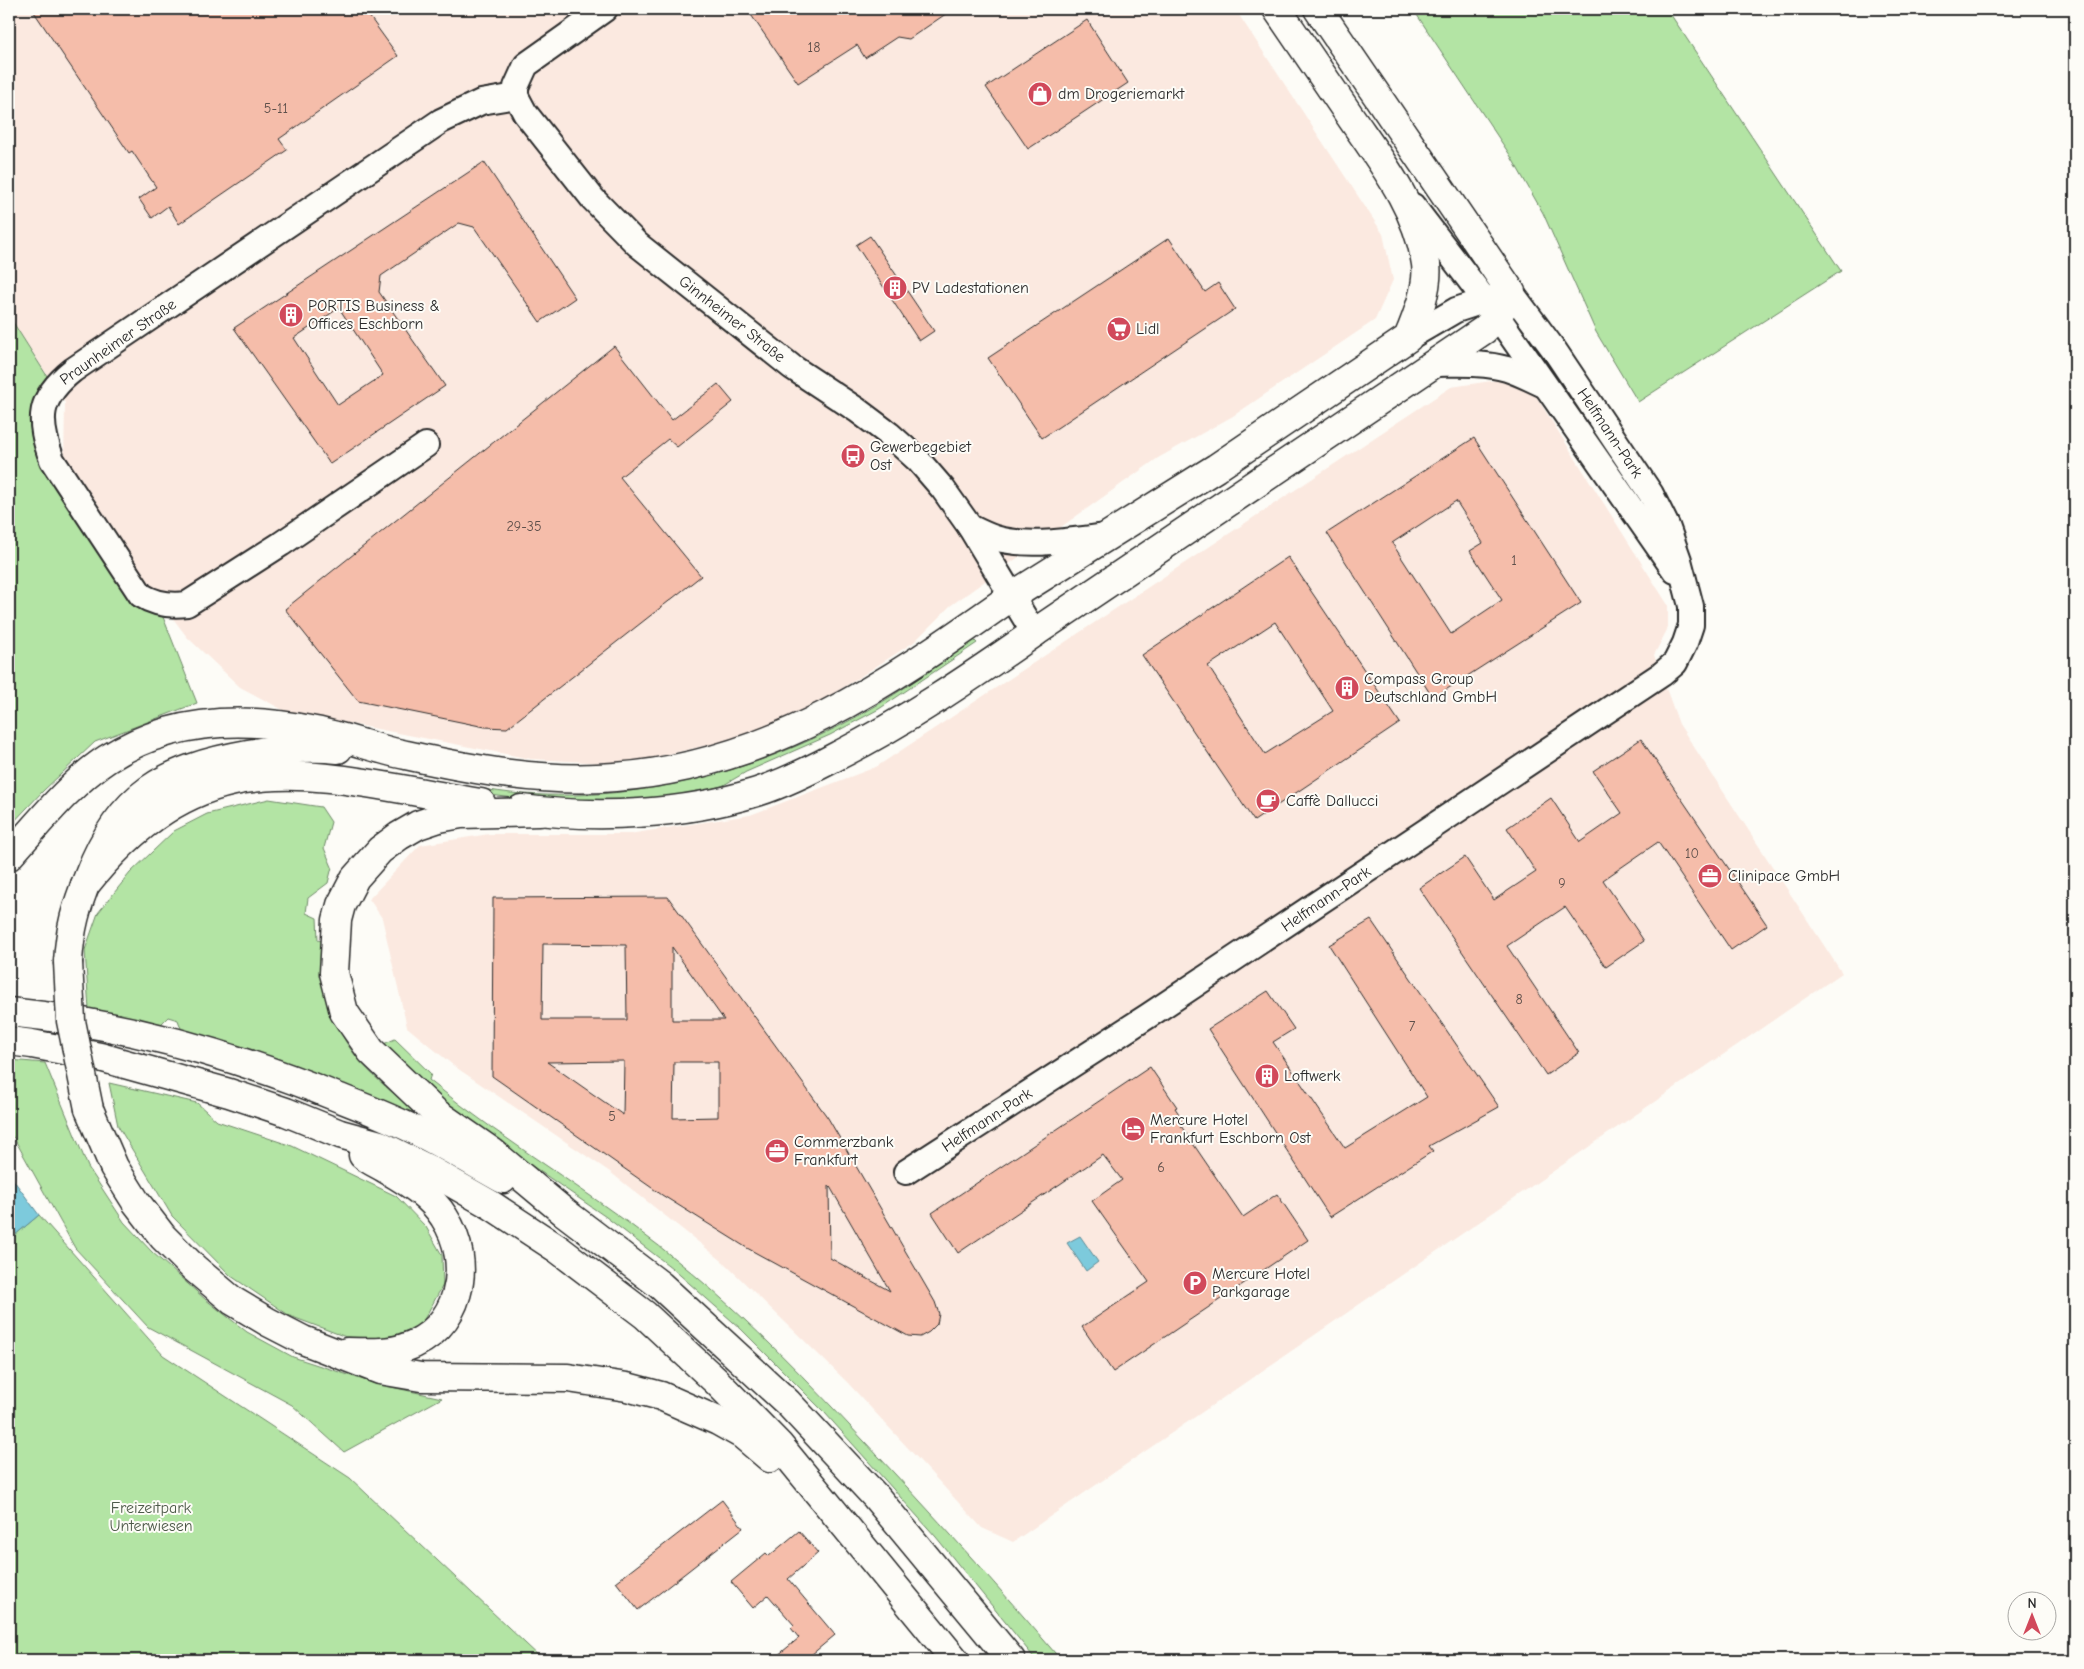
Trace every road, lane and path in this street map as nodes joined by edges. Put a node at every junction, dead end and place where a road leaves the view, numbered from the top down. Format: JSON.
{"nodes":[{"id":1,"x":605,"y":9,"type":"edge"},
{"id":2,"x":1277,"y":9,"type":"edge"},
{"id":3,"x":1318,"y":9,"type":"edge"},
{"id":4,"x":516,"y":96,"type":"junction"},
{"id":5,"x":1400,"y":190,"type":"junction"},
{"id":6,"x":1511,"y":292,"type":"junction"},
{"id":7,"x":1491,"y":309,"type":"junction"},
{"id":8,"x":1408,"y":338,"type":"junction"},
{"id":9,"x":1432,"y":364,"type":"junction"},
{"id":10,"x":1544,"y":385,"type":"junction"},
{"id":11,"x":426,"y":445,"type":"dead end"},
{"id":12,"x":970,"y":527,"type":"junction"},
{"id":13,"x":1108,"y":536,"type":"junction"},
{"id":14,"x":1686,"y":586,"type":"junction"},
{"id":15,"x":1012,"y":596,"type":"junction"},
{"id":16,"x":1034,"y":633,"type":"junction"},
{"id":17,"x":402,"y":754,"type":"junction"},
{"id":18,"x":231,"y":769,"type":"junction"},
{"id":19,"x":539,"y":812,"type":"junction"},
{"id":20,"x":9,"y":856,"type":"edge"},
{"id":21,"x":9,"y":1012,"type":"edge"},
{"id":22,"x":9,"y":1041,"type":"edge"},
{"id":23,"x":340,"y":1134,"type":"junction"},
{"id":24,"x":906,"y":1172,"type":"dead end"},
{"id":25,"x":564,"y":1212,"type":"junction"},
{"id":26,"x":334,"y":1351,"type":"junction"},
{"id":27,"x":867,"y":1550,"type":"junction"},
{"id":28,"x":955,"y":1660,"type":"edge"},
{"id":29,"x":1011,"y":1660,"type":"edge"}],
"edges":[{"from":1,"to":4,"type":"street"},
{"from":2,"to":5,"type":"main road"},
{"from":3,"to":6,"type":"main road"},
{"from":4,"to":11,"type":"street","name":"Praunheimer Straße"},
{"from":4,"to":12,"type":"street","name":"Ginnheimer Straße"},
{"from":5,"to":7,"type":"street","name":"Helfmann-Park"},
{"from":5,"to":8,"type":"main road"},
{"from":6,"to":7,"type":"main road"},
{"from":6,"to":14,"type":"street","name":"Helfmann-Park"},
{"from":7,"to":8,"type":"street"},
{"from":7,"to":9,"type":"main road"},
{"from":7,"to":10,"type":"street","name":"Helfmann-Park"},
{"from":8,"to":13,"type":"main road"},
{"from":9,"to":10,"type":"street"},
{"from":9,"to":16,"type":"main road"},
{"from":10,"to":14,"type":"street","name":"Helfmann-Park"},
{"from":12,"to":13,"type":"street"},
{"from":12,"to":15,"type":"street","name":"Ginnheimer Straße"},
{"from":13,"to":15,"type":"main road"},
{"from":14,"to":24,"type":"street","name":"Helfmann-Park"},
{"from":15,"to":16,"type":"street","name":"Ginnheimer Straße"},
{"from":15,"to":17,"type":"main road"},
{"from":16,"to":19,"type":"main road"},
{"from":17,"to":18,"type":"main road"},
{"from":17,"to":20,"type":"main road"},
{"from":18,"to":19,"type":"main road"},
{"from":18,"to":26,"type":"main road","bridge":true},
{"from":19,"to":25,"type":"main road"},
{"from":21,"to":25,"type":"main road"},
{"from":22,"to":23,"type":"main road"},
{"from":23,"to":26,"type":"main road"},
{"from":23,"to":27,"type":"main road"},
{"from":25,"to":29,"type":"main road"},
{"from":26,"to":27,"type":"main road"},
{"from":27,"to":28,"type":"main road"}]}
